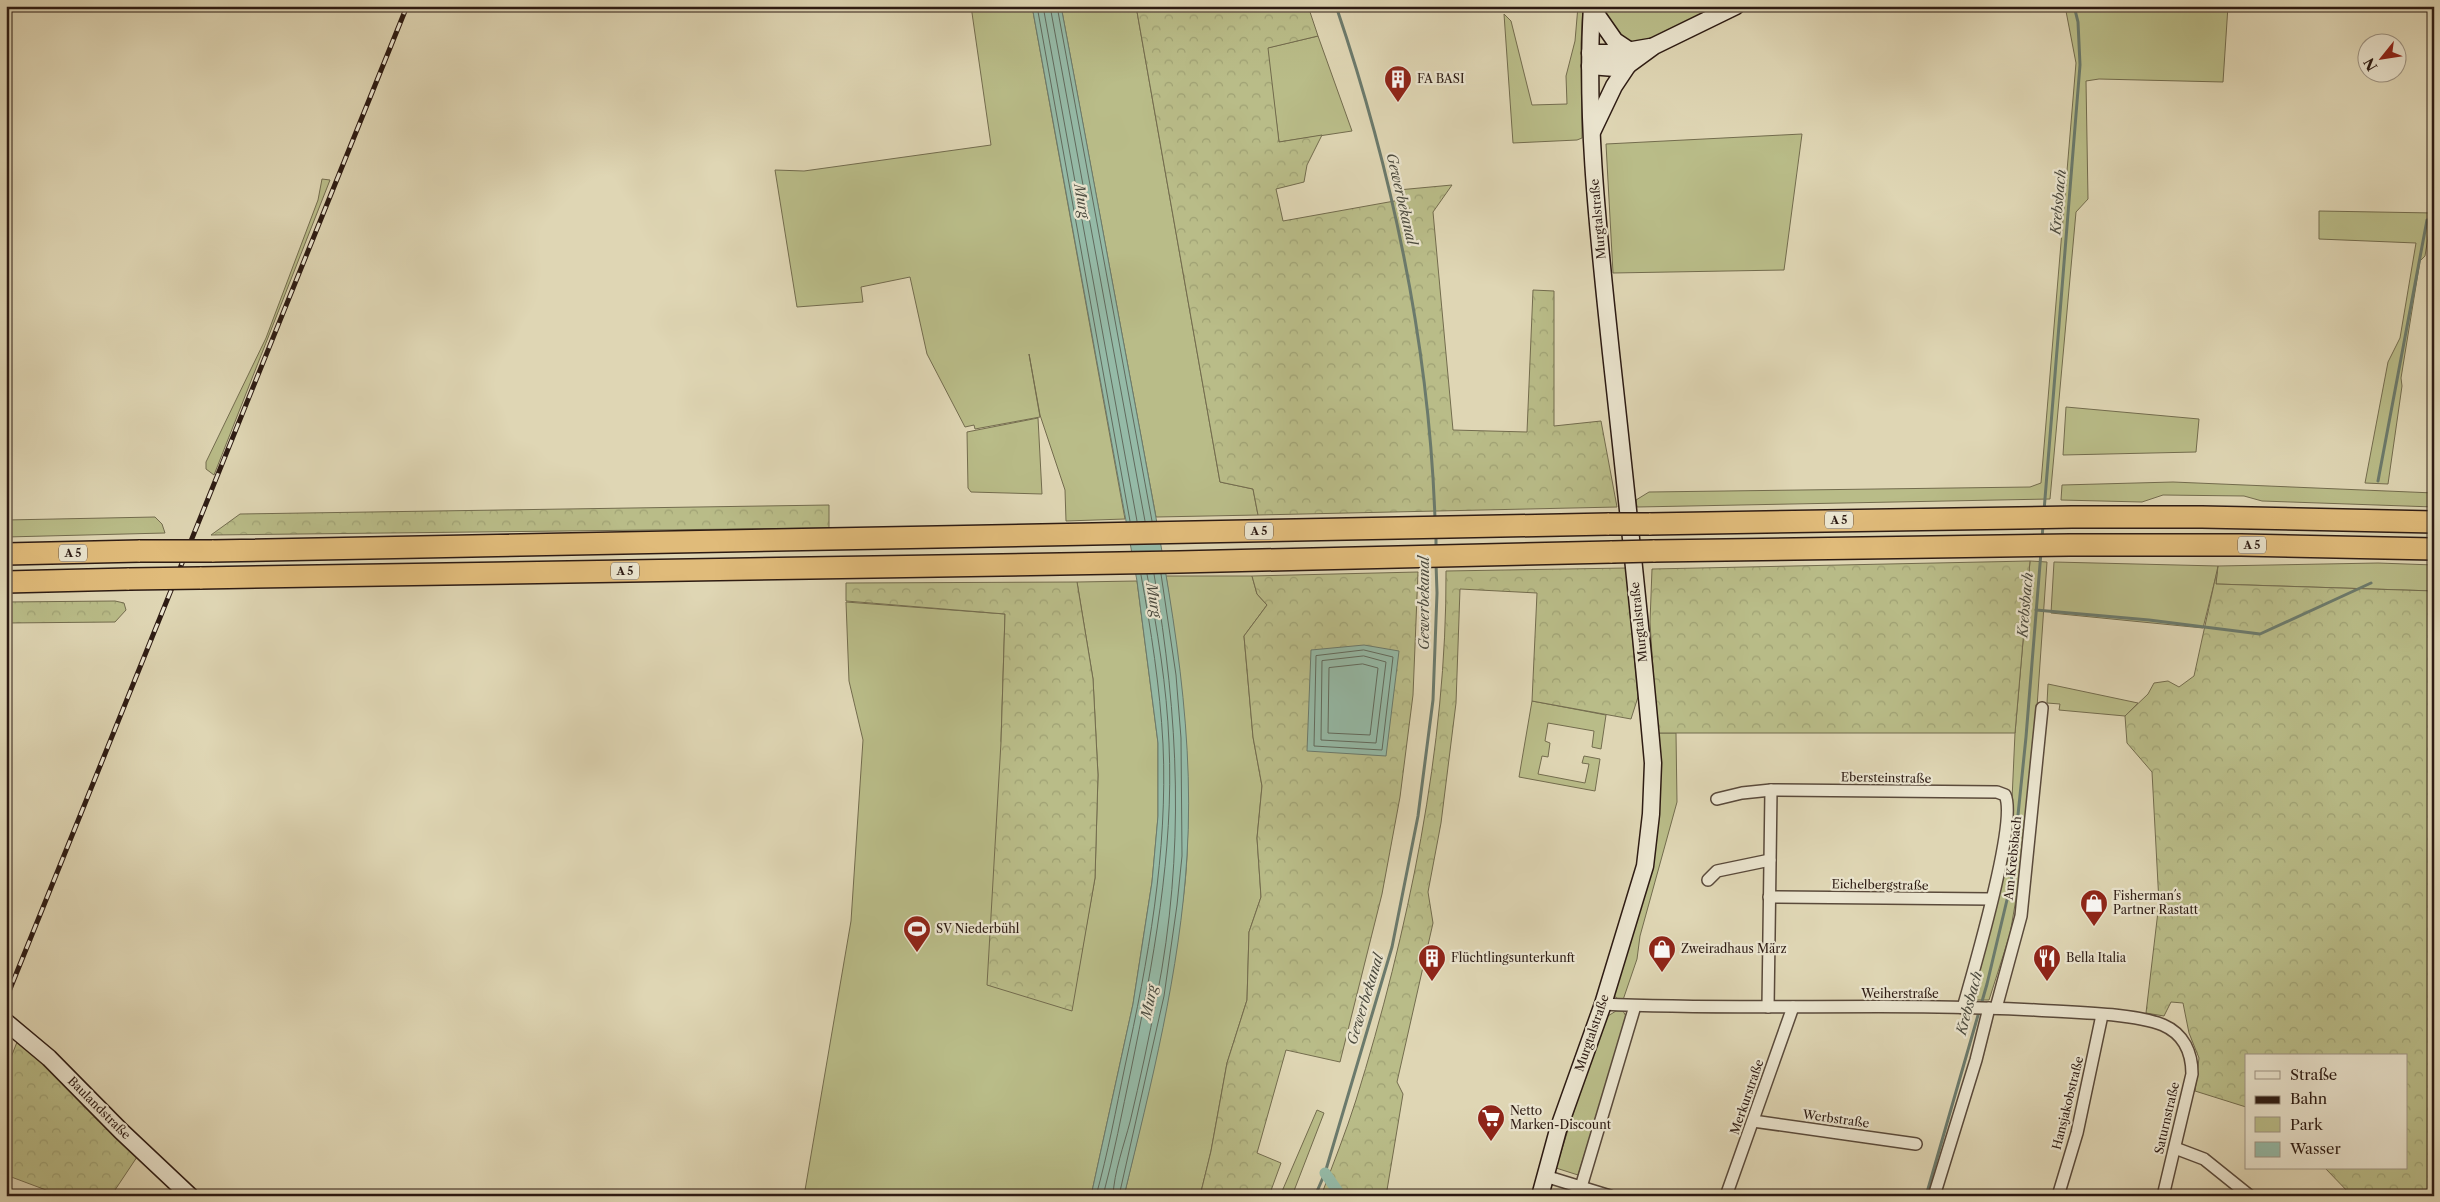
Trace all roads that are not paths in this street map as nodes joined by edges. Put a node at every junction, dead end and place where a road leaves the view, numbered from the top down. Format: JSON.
{"nodes":[{"id":1,"x":1736,"y":6,"type":"edge"},
{"id":2,"x":1592,"y":7,"type":"edge"},
{"id":3,"x":1629,"y":58,"type":"junction"},
{"id":4,"x":1590,"y":60,"type":"junction"},
{"id":5,"x":1592,"y":134,"type":"junction"},
{"id":6,"x":2434,"y":522,"type":"edge"},
{"id":7,"x":2434,"y":548,"type":"edge"},
{"id":8,"x":6,"y":554,"type":"edge"},
{"id":9,"x":6,"y":582,"type":"edge"},
{"id":10,"x":2042,"y":708,"type":"dead end"},
{"id":11,"x":1771,"y":790,"type":"junction"},
{"id":12,"x":1717,"y":799,"type":"dead end"},
{"id":13,"x":1770,"y":860,"type":"junction"},
{"id":14,"x":1708,"y":880,"type":"dead end"},
{"id":15,"x":1769,"y":897,"type":"junction"},
{"id":16,"x":1991,"y":899,"type":"junction"},
{"id":17,"x":1603,"y":1004,"type":"junction"},
{"id":18,"x":1635,"y":1006,"type":"junction"},
{"id":19,"x":1768,"y":1006,"type":"junction"},
{"id":20,"x":1793,"y":1007,"type":"junction"},
{"id":21,"x":1963,"y":1008,"type":"junction"},
{"id":22,"x":1986,"y":1008,"type":"junction"},
{"id":23,"x":2102,"y":1016,"type":"junction"},
{"id":24,"x":6,"y":1022,"type":"edge"},
{"id":25,"x":2187,"y":1047,"type":"joint"},
{"id":26,"x":1753,"y":1121,"type":"junction"},
{"id":27,"x":1916,"y":1144,"type":"dead end"},
{"id":28,"x":2175,"y":1148,"type":"junction"},
{"id":29,"x":1545,"y":1176,"type":"junction"},
{"id":30,"x":1581,"y":1187,"type":"junction"},
{"id":31,"x":190,"y":1196,"type":"edge"},
{"id":32,"x":1540,"y":1196,"type":"edge"},
{"id":33,"x":1610,"y":1196,"type":"edge"},
{"id":34,"x":1726,"y":1196,"type":"edge"},
{"id":35,"x":1934,"y":1196,"type":"edge"},
{"id":36,"x":2058,"y":1196,"type":"edge"},
{"id":37,"x":2164,"y":1196,"type":"edge"},
{"id":38,"x":2250,"y":1196,"type":"edge"}],
"edges":[{"from":1,"to":3,"type":"main road"},
{"from":2,"to":3,"type":"main road"},
{"from":2,"to":4,"type":"main road","name":"Murgtalstraße"},
{"from":3,"to":4,"type":"main road"},
{"from":3,"to":5,"type":"main road"},
{"from":4,"to":5,"type":"main road","name":"Murgtalstraße"},
{"from":5,"to":17,"type":"main road","name":"Murgtalstraße"},
{"from":6,"to":8,"type":"highway","number":"A 5","bridge":true},
{"from":7,"to":9,"type":"highway","number":"A 5","bridge":true},
{"from":10,"to":22,"type":"street","name":"Am Krebsbach"},
{"from":11,"to":12,"type":"street","name":"Ebersteinstraße"},
{"from":11,"to":13,"type":"street"},
{"from":11,"to":16,"type":"street","name":"Ebersteinstraße"},
{"from":13,"to":14,"type":"street"},
{"from":13,"to":15,"type":"street"},
{"from":15,"to":16,"type":"street","name":"Eichelbergstraße"},
{"from":15,"to":19,"type":"street"},
{"from":16,"to":21,"type":"street"},
{"from":17,"to":18,"type":"street","name":"Weiherstraße"},
{"from":17,"to":29,"type":"main road","name":"Murgtalstraße"},
{"from":18,"to":19,"type":"street","name":"Weiherstraße"},
{"from":18,"to":30,"type":"street"},
{"from":19,"to":20,"type":"street","name":"Weiherstraße"},
{"from":20,"to":21,"type":"street","name":"Weiherstraße"},
{"from":20,"to":26,"type":"street","name":"Merkurstraße"},
{"from":21,"to":22,"type":"street","name":"Weiherstraße"},
{"from":22,"to":23,"type":"street","name":"Weiherstraße"},
{"from":22,"to":35,"type":"street","name":"Am Krebsbach"},
{"from":23,"to":25,"type":"street","name":"Weiherstraße"},
{"from":23,"to":36,"type":"street","name":"Hansjakobstraße"},
{"from":24,"to":31,"type":"main road","name":"Baulandstraße"},
{"from":25,"to":28,"type":"street","name":"Saturnstraße"},
{"from":26,"to":27,"type":"street","name":"Werbstraße"},
{"from":26,"to":34,"type":"street","name":"Merkurstraße"},
{"from":28,"to":37,"type":"street","name":"Saturnstraße"},
{"from":28,"to":38,"type":"street"},
{"from":29,"to":30,"type":"street"},
{"from":29,"to":32,"type":"main road","name":"Murgtalstraße"},
{"from":30,"to":33,"type":"street"}]}
